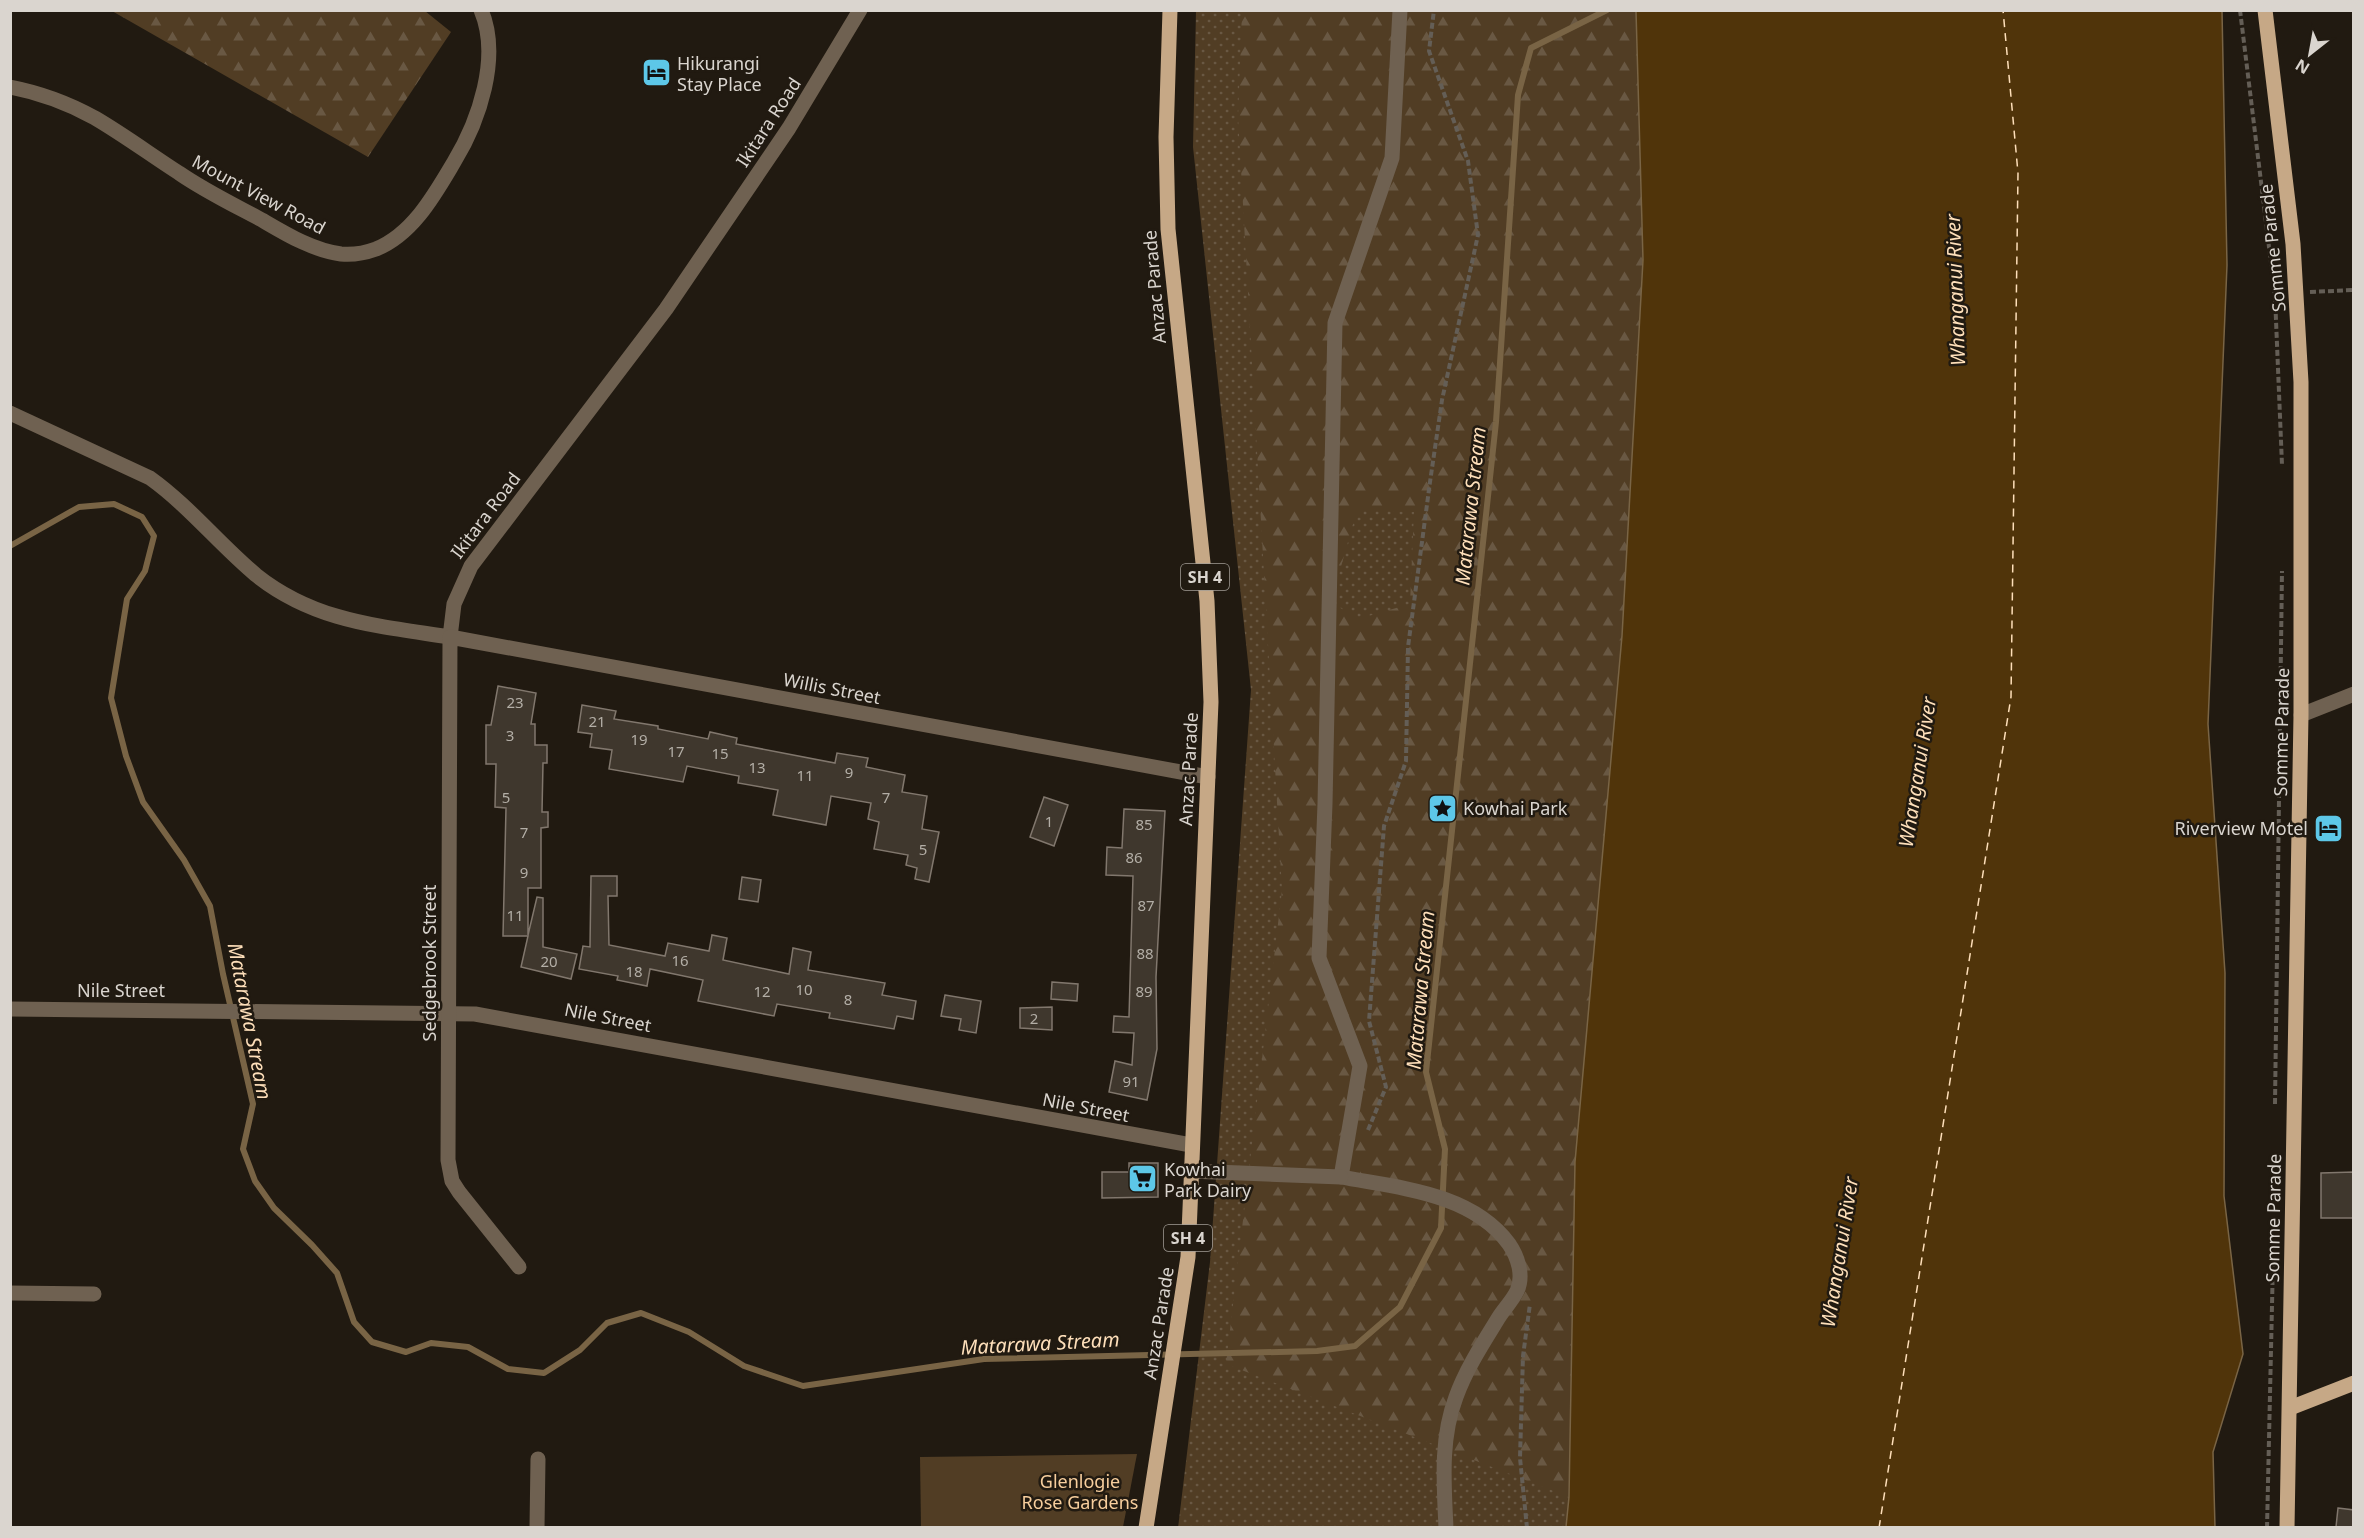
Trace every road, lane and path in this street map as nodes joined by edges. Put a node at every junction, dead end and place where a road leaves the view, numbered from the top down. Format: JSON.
{"nodes":[{"id":1,"x":481,"y":10,"type":"edge"},
{"id":2,"x":860,"y":10,"type":"edge"},
{"id":3,"x":1170,"y":10,"type":"edge"},
{"id":4,"x":1400,"y":10,"type":"edge"},
{"id":5,"x":1434,"y":10,"type":"edge"},
{"id":6,"x":2240,"y":10,"type":"edge"},
{"id":7,"x":2265,"y":10,"type":"edge"},
{"id":8,"x":10,"y":87,"type":"edge"},
{"id":9,"x":2354,"y":290,"type":"edge"},
{"id":10,"x":2297,"y":292,"type":"junction"},
{"id":11,"x":10,"y":413,"type":"edge"},
{"id":12,"x":2283,"y":475,"type":"dead end"},
{"id":13,"x":2282,"y":570,"type":"dead end"},
{"id":14,"x":450,"y":637,"type":"junction"},
{"id":15,"x":2354,"y":694,"type":"edge"},
{"id":16,"x":2301,"y":715,"type":"junction"},
{"id":17,"x":1208,"y":777,"type":"junction"},
{"id":18,"x":10,"y":1009,"type":"edge"},
{"id":19,"x":448,"y":1012,"type":"junction"},
{"id":20,"x":2275,"y":1110,"type":"dead end"},
{"id":21,"x":1365,"y":1136,"type":"dead end"},
{"id":22,"x":1191,"y":1145,"type":"junction"},
{"id":23,"x":1190,"y":1171,"type":"junction"},
{"id":24,"x":1341,"y":1177,"type":"junction"},
{"id":25,"x":2273,"y":1257,"type":"dead end"},
{"id":26,"x":519,"y":1267,"type":"dead end"},
{"id":27,"x":10,"y":1293,"type":"edge"},
{"id":28,"x":94,"y":1294,"type":"dead end"},
{"id":29,"x":1531,"y":1299,"type":"dead end"},
{"id":30,"x":2354,"y":1383,"type":"edge"},
{"id":31,"x":2290,"y":1408,"type":"junction"},
{"id":32,"x":538,"y":1459,"type":"dead end"},
{"id":33,"x":537,"y":1527,"type":"edge"},
{"id":34,"x":1146,"y":1527,"type":"edge"},
{"id":35,"x":1446,"y":1527,"type":"edge"},
{"id":36,"x":1527,"y":1527,"type":"edge"},
{"id":37,"x":2267,"y":1527,"type":"edge"},
{"id":38,"x":2287,"y":1527,"type":"edge"}],
"edges":[{"from":1,"to":8,"type":"street","name":"Mount View Road"},
{"from":2,"to":14,"type":"street","name":"Ikitara Road"},
{"from":3,"to":17,"type":"main road","name":"Anzac Parade","number":"SH 4"},
{"from":4,"to":24,"type":"street"},
{"from":5,"to":21,"type":"path"},
{"from":6,"to":12,"type":"path"},
{"from":7,"to":10,"type":"main road","name":"Somme Parade"},
{"from":9,"to":10,"type":"path"},
{"from":10,"to":16,"type":"main road","name":"Somme Parade"},
{"from":11,"to":14,"type":"street"},
{"from":13,"to":20,"type":"path"},
{"from":14,"to":17,"type":"street","name":"Willis Street"},
{"from":14,"to":19,"type":"street","name":"Sedgebrook Street"},
{"from":15,"to":16,"type":"street"},
{"from":16,"to":31,"type":"main road","name":"Somme Parade"},
{"from":17,"to":22,"type":"main road","name":"Anzac Parade","number":"SH 4"},
{"from":18,"to":19,"type":"street","name":"Nile Street"},
{"from":19,"to":22,"type":"street","name":"Nile Street"},
{"from":19,"to":26,"type":"street","name":"Sedgebrook Street"},
{"from":22,"to":23,"type":"main road","name":"Anzac Parade","number":"SH 4"},
{"from":23,"to":24,"type":"street"},
{"from":23,"to":34,"type":"main road","name":"Anzac Parade","number":"SH 4"},
{"from":24,"to":35,"type":"street"},
{"from":25,"to":37,"type":"path"},
{"from":27,"to":28,"type":"street"},
{"from":29,"to":36,"type":"path"},
{"from":30,"to":31,"type":"main road"},
{"from":31,"to":38,"type":"main road","name":"Somme Parade"},
{"from":32,"to":33,"type":"street"}]}
